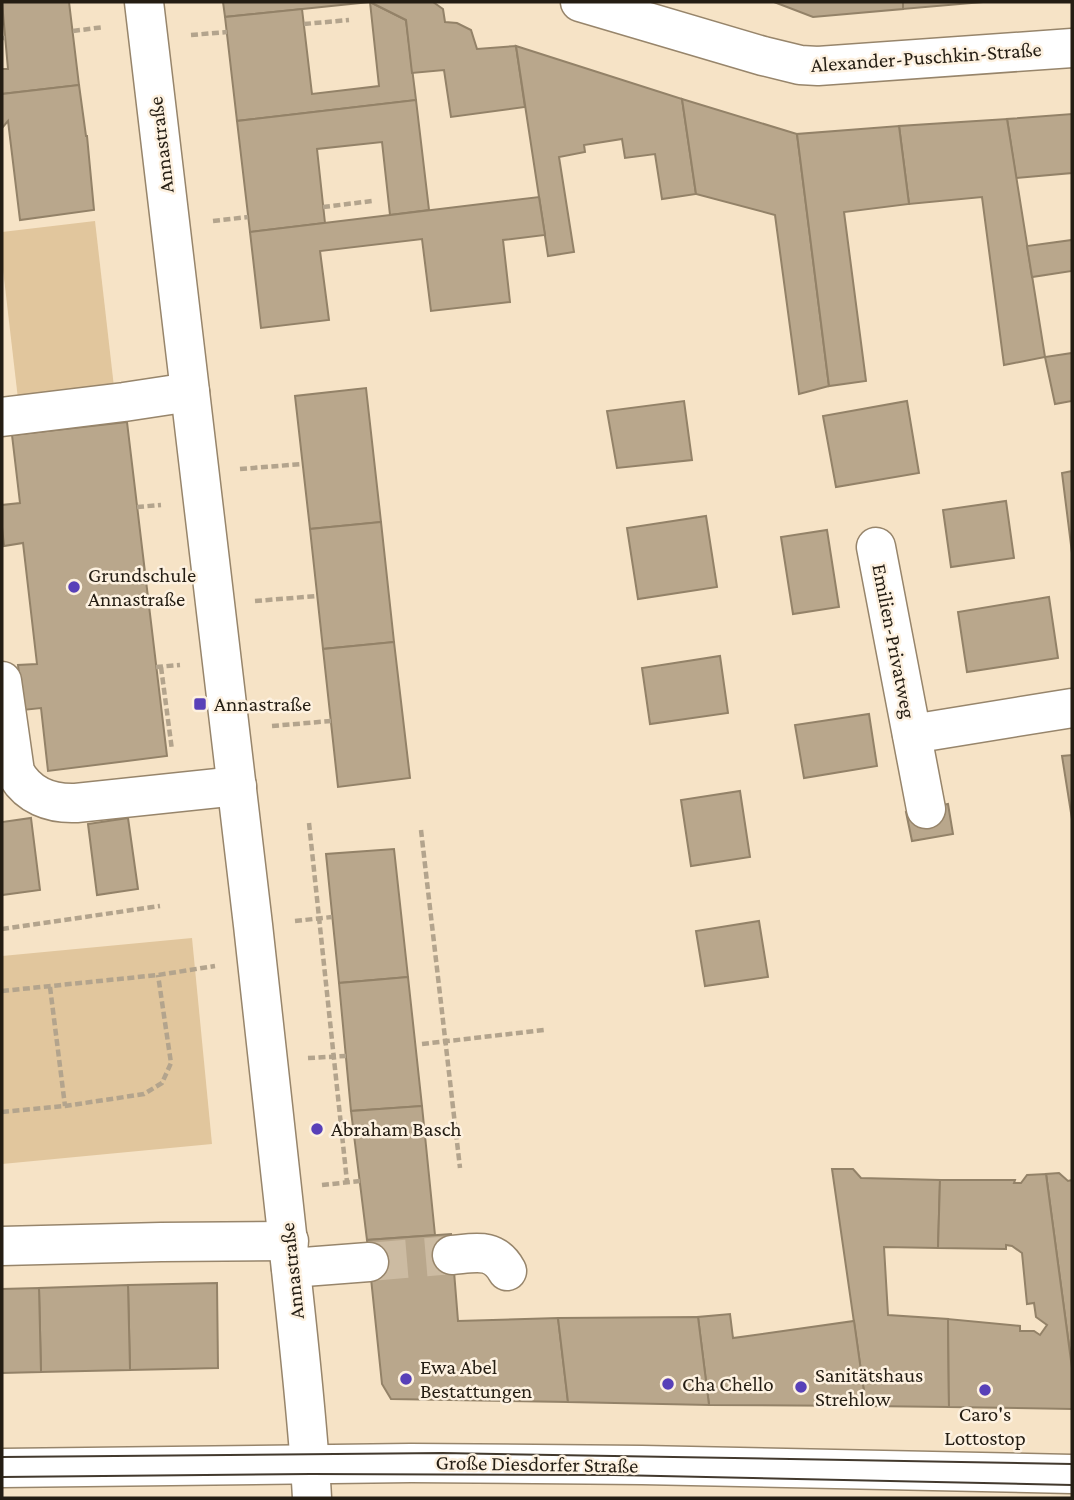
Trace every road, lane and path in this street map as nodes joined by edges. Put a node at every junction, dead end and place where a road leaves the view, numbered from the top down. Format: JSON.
{"nodes":[{"id":1,"x":144,"y":2,"type":"edge"},
{"id":2,"x":580,"y":2,"type":"edge"},
{"id":3,"x":349,"y":20,"type":"dead end"},
{"id":4,"x":304,"y":24,"type":"dead end"},
{"id":5,"x":1072,"y":48,"type":"edge"},
{"id":6,"x":372,"y":201,"type":"dead end"},
{"id":7,"x":323,"y":207,"type":"dead end"},
{"id":8,"x":190,"y":391,"type":"junction"},
{"id":9,"x":2,"y":417,"type":"edge"},
{"id":10,"x":302,"y":464,"type":"dead end"},
{"id":11,"x":200,"y":472,"type":"junction"},
{"id":12,"x":876,"y":547,"type":"dead end"},
{"id":13,"x":317,"y":596,"type":"dead end"},
{"id":14,"x":215,"y":605,"type":"junction"},
{"id":15,"x":161,"y":667,"type":"dead end"},
{"id":16,"x":2,"y":681,"type":"edge"},
{"id":17,"x":1072,"y":708,"type":"edge"},
{"id":18,"x":331,"y":721,"type":"dead end"},
{"id":19,"x":230,"y":730,"type":"junction"},
{"id":20,"x":912,"y":734,"type":"junction"},
{"id":21,"x":237,"y":786,"type":"junction"},
{"id":22,"x":177,"y":792,"type":"junction"},
{"id":23,"x":926,"y":808,"type":"dead end"},
{"id":24,"x":309,"y":823,"type":"dead end"},
{"id":25,"x":421,"y":830,"type":"dead end"},
{"id":26,"x":160,"y":906,"type":"dead end"},
{"id":27,"x":332,"y":917,"type":"dead end"},
{"id":28,"x":319,"y":918,"type":"junction"},
{"id":29,"x":2,"y":929,"type":"edge"},
{"id":30,"x":257,"y":960,"type":"junction"},
{"id":31,"x":158,"y":975,"type":"junction"},
{"id":32,"x":50,"y":987,"type":"junction"},
{"id":33,"x":2,"y":991,"type":"edge"},
{"id":34,"x":544,"y":1030,"type":"dead end"},
{"id":35,"x":445,"y":1042,"type":"junction"},
{"id":36,"x":422,"y":1044,"type":"dead end"},
{"id":37,"x":334,"y":1056,"type":"junction"},
{"id":38,"x":346,"y":1056,"type":"dead end"},
{"id":39,"x":65,"y":1106,"type":"junction"},
{"id":40,"x":2,"y":1112,"type":"edge"},
{"id":41,"x":460,"y":1168,"type":"dead end"},
{"id":42,"x":360,"y":1181,"type":"dead end"},
{"id":43,"x":2,"y":1246,"type":"edge"},
{"id":44,"x":290,"y":1255,"type":"junction"},
{"id":45,"x":452,"y":1255,"type":"tunnel mouth"},
{"id":46,"x":369,"y":1262,"type":"tunnel mouth"},
{"id":47,"x":507,"y":1271,"type":"dead end"},
{"id":48,"x":2,"y":1468,"type":"edge"},
{"id":49,"x":1072,"y":1474,"type":"edge"},
{"id":50,"x":311,"y":1481,"type":"edge"},
{"id":51,"x":974,"y":1485,"type":"edge"}],
"edges":[{"from":1,"to":8,"type":"street","name":"Annastraße"},
{"from":2,"to":5,"type":"street","name":"Alexander-Puschkin-Straße"},
{"from":3,"to":4,"type":"path"},
{"from":6,"to":7,"type":"path"},
{"from":8,"to":9,"type":"street"},
{"from":8,"to":11,"type":"street","name":"Annastraße"},
{"from":10,"to":11,"type":"path"},
{"from":11,"to":14,"type":"street","name":"Annastraße"},
{"from":12,"to":20,"type":"street","name":"Emilien-Privatweg"},
{"from":13,"to":14,"type":"path"},
{"from":14,"to":19,"type":"street","name":"Annastraße"},
{"from":15,"to":22,"type":"path"},
{"from":16,"to":22,"type":"street"},
{"from":17,"to":20,"type":"street","name":"Emilien-Privatweg"},
{"from":18,"to":19,"type":"path"},
{"from":19,"to":21,"type":"street","name":"Annastraße"},
{"from":20,"to":23,"type":"street","name":"Emilien-Privatweg"},
{"from":21,"to":22,"type":"street"},
{"from":21,"to":30,"type":"street","name":"Annastraße"},
{"from":24,"to":28,"type":"path"},
{"from":25,"to":35,"type":"path"},
{"from":26,"to":29,"type":"path"},
{"from":27,"to":28,"type":"path"},
{"from":28,"to":37,"type":"path"},
{"from":30,"to":31,"type":"path"},
{"from":30,"to":44,"type":"street","name":"Annastraße"},
{"from":31,"to":32,"type":"path"},
{"from":31,"to":39,"type":"path"},
{"from":32,"to":33,"type":"path"},
{"from":32,"to":39,"type":"path"},
{"from":34,"to":35,"type":"path"},
{"from":35,"to":36,"type":"path"},
{"from":35,"to":41,"type":"path"},
{"from":37,"to":38,"type":"path"},
{"from":37,"to":42,"type":"path"},
{"from":39,"to":40,"type":"path"},
{"from":43,"to":44,"type":"street"},
{"from":44,"to":46,"type":"street"},
{"from":44,"to":50,"type":"street","name":"Annastraße"},
{"from":45,"to":47,"type":"street"},
{"from":48,"to":50,"type":"street","name":"Große Diesdorfer Straße"},
{"from":49,"to":51,"type":"street","name":"Große Diesdorfer Straße"},
{"from":50,"to":51,"type":"street","name":"Große Diesdorfer Straße"}]}
